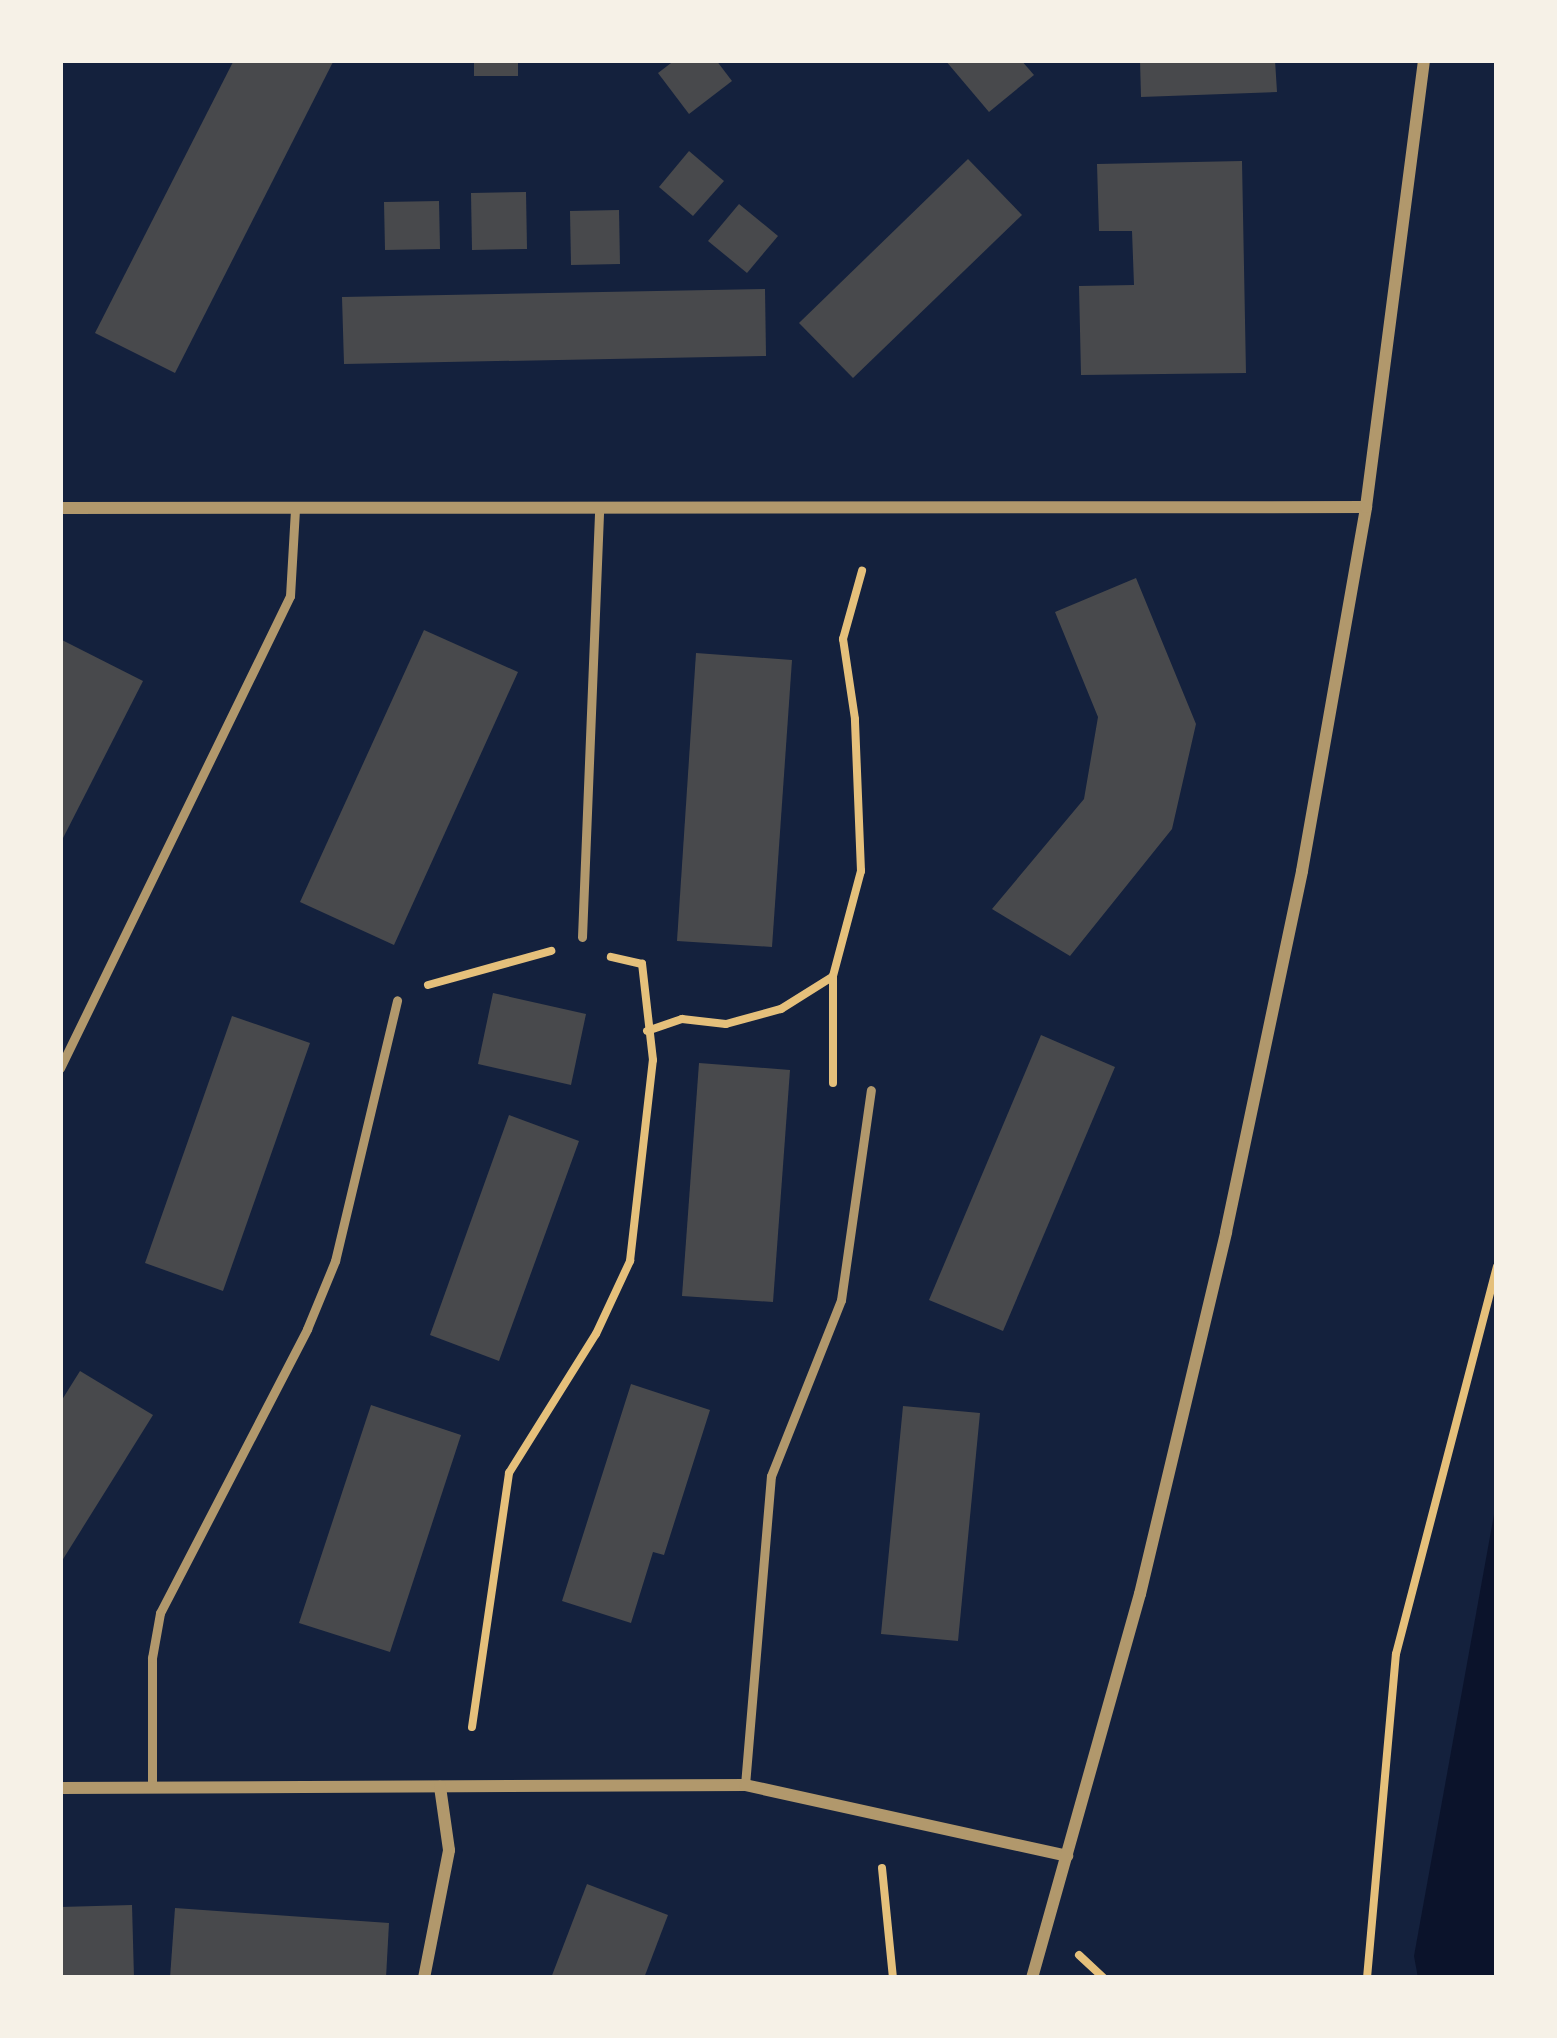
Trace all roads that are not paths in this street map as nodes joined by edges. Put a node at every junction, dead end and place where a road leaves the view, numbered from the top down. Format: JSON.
{"nodes":[{"id":1,"x":1424,"y":60,"type":"edge"},
{"id":2,"x":1366,"y":507,"type":"junction"},
{"id":3,"x":60,"y":508,"type":"edge"},
{"id":4,"x":599,"y":509,"type":"junction"},
{"id":5,"x":296,"y":510,"type":"junction"},
{"id":6,"x":581,"y":937,"type":"road end"},
{"id":7,"x":397,"y":1000,"type":"road end"},
{"id":8,"x":60,"y":1068,"type":"edge"},
{"id":9,"x":871,"y":1090,"type":"road end"},
{"id":10,"x":745,"y":1785,"type":"junction"},
{"id":11,"x":440,"y":1786,"type":"junction"},
{"id":12,"x":152,"y":1787,"type":"junction"},
{"id":13,"x":60,"y":1788,"type":"edge"},
{"id":14,"x":1067,"y":1856,"type":"junction"},
{"id":15,"x":424,"y":1978,"type":"edge"},
{"id":16,"x":1032,"y":1978,"type":"edge"}],
"edges":[{"from":1,"to":2,"type":"street"},
{"from":2,"to":4,"type":"street"},
{"from":2,"to":14,"type":"street"},
{"from":3,"to":5,"type":"street"},
{"from":4,"to":5,"type":"street"},
{"from":4,"to":6,"type":"lane"},
{"from":5,"to":8,"type":"lane"},
{"from":7,"to":12,"type":"lane"},
{"from":9,"to":10,"type":"lane"},
{"from":10,"to":11,"type":"street"},
{"from":10,"to":14,"type":"street"},
{"from":11,"to":12,"type":"street"},
{"from":11,"to":15,"type":"street"},
{"from":12,"to":13,"type":"street"},
{"from":14,"to":16,"type":"street"}]}
